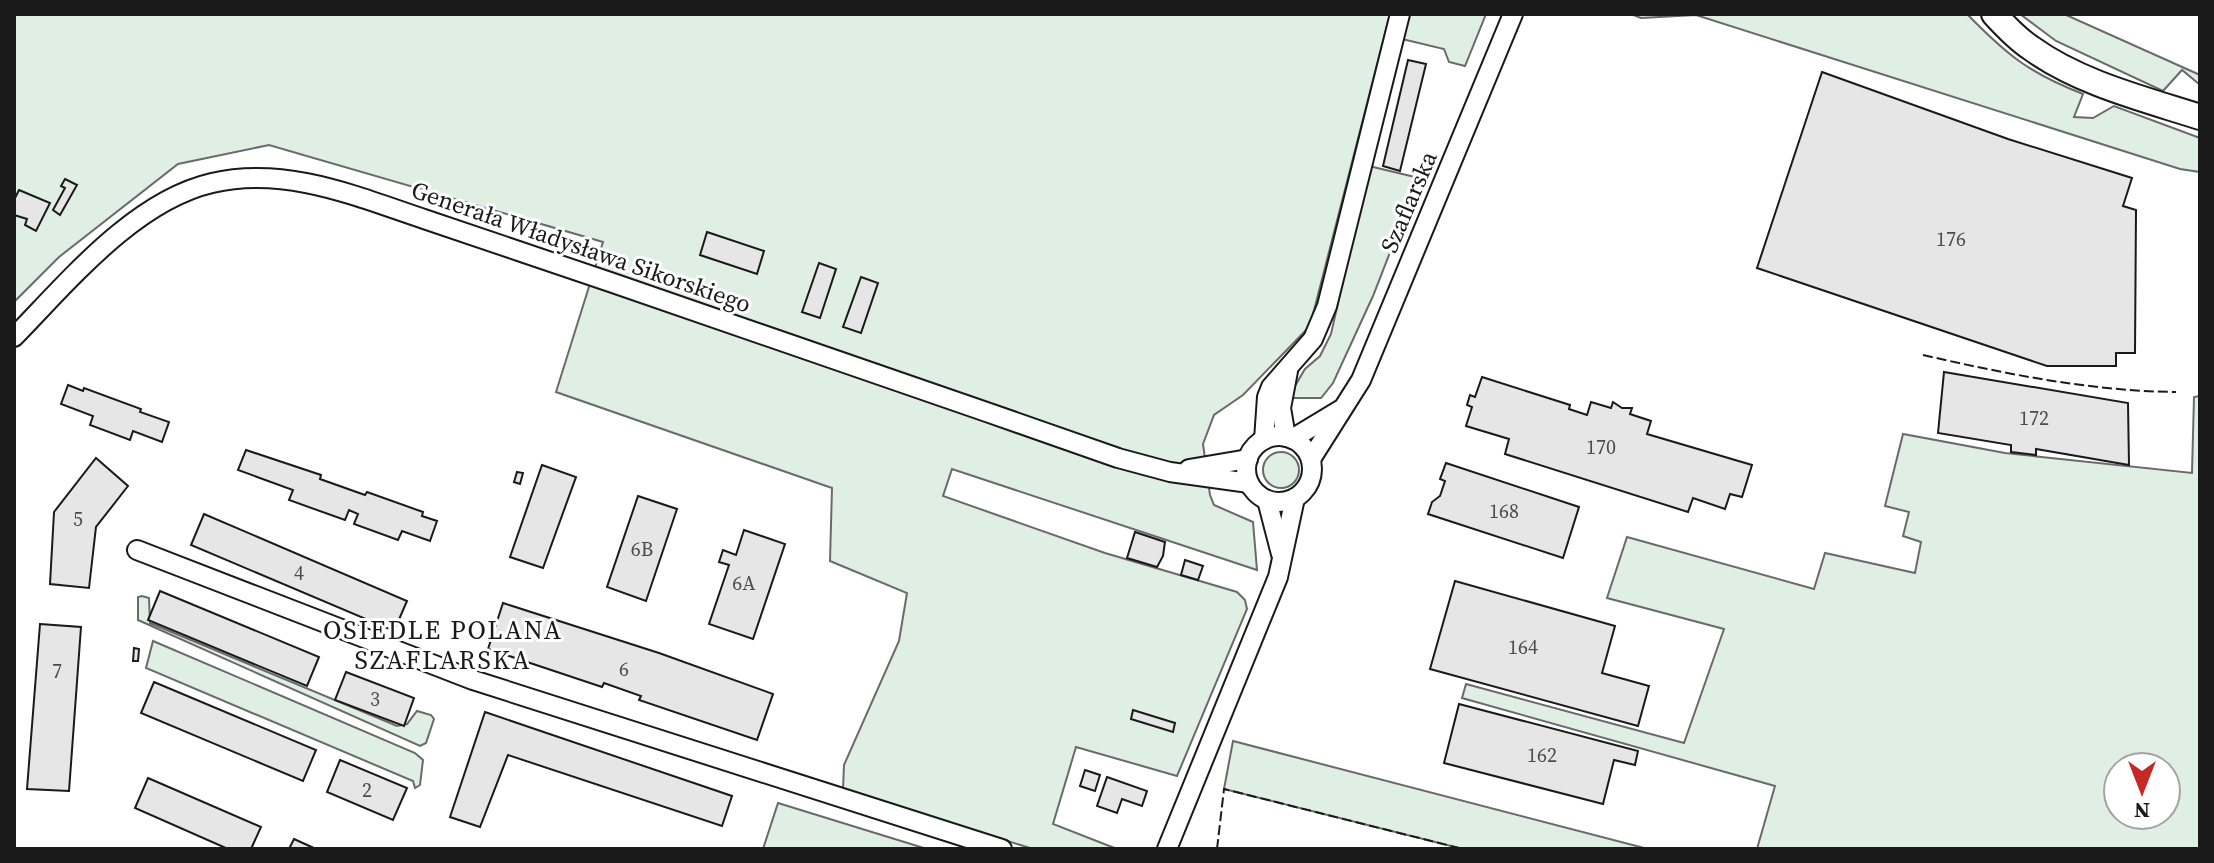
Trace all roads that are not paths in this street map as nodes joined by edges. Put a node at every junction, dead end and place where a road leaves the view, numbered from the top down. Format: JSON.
{"nodes":[{"id":1,"x":1400,"y":14,"type":"edge"},
{"id":2,"x":1513,"y":14,"type":"edge"},
{"id":3,"x":1994,"y":14,"type":"edge"},
{"id":4,"x":2200,"y":117,"type":"edge"},
{"id":5,"x":14,"y":337,"type":"edge"},
{"id":6,"x":1290,"y":365,"type":"junction"},
{"id":7,"x":1345,"y":406,"type":"junction"},
{"id":8,"x":1289,"y":438,"type":"junction"},
{"id":9,"x":1264,"y":440,"type":"junction"},
{"id":10,"x":1248,"y":459,"type":"junction"},
{"id":11,"x":1311,"y":459,"type":"junction"},
{"id":12,"x":1170,"y":472,"type":"junction"},
{"id":13,"x":1249,"y":483,"type":"junction"},
{"id":14,"x":1295,"y":498,"type":"junction"},
{"id":15,"x":1267,"y":500,"type":"junction"},
{"id":16,"x":137,"y":550,"type":"dead end"},
{"id":17,"x":1282,"y":557,"type":"junction"},
{"id":18,"x":1173,"y":847,"type":"edge"},
{"id":19,"x":1002,"y":849,"type":"edge"}],
"edges":[{"from":1,"to":6,"type":"street","name":"Szaflarska"},
{"from":2,"to":7,"type":"street","name":"Szaflarska"},
{"from":3,"to":4,"type":"main road"},
{"from":5,"to":12,"type":"street","name":"Generała Władysława Sikorskiego"},
{"from":6,"to":8,"type":"street","name":"Szaflarska"},
{"from":6,"to":9,"type":"street","name":"Szaflarska"},
{"from":7,"to":8,"type":"street","name":"Szaflarska"},
{"from":7,"to":11,"type":"street","name":"Szaflarska"},
{"from":8,"to":9,"type":"street"},
{"from":8,"to":11,"type":"street"},
{"from":9,"to":10,"type":"street"},
{"from":10,"to":12,"type":"street","name":"Generała Władysława Sikorskiego"},
{"from":10,"to":13,"type":"street"},
{"from":11,"to":14,"type":"street"},
{"from":12,"to":13,"type":"street","name":"Generała Władysława Sikorskiego"},
{"from":13,"to":15,"type":"street"},
{"from":14,"to":15,"type":"street"},
{"from":14,"to":17,"type":"street"},
{"from":15,"to":17,"type":"street"},
{"from":16,"to":19,"type":"street"},
{"from":17,"to":18,"type":"street"}]}
